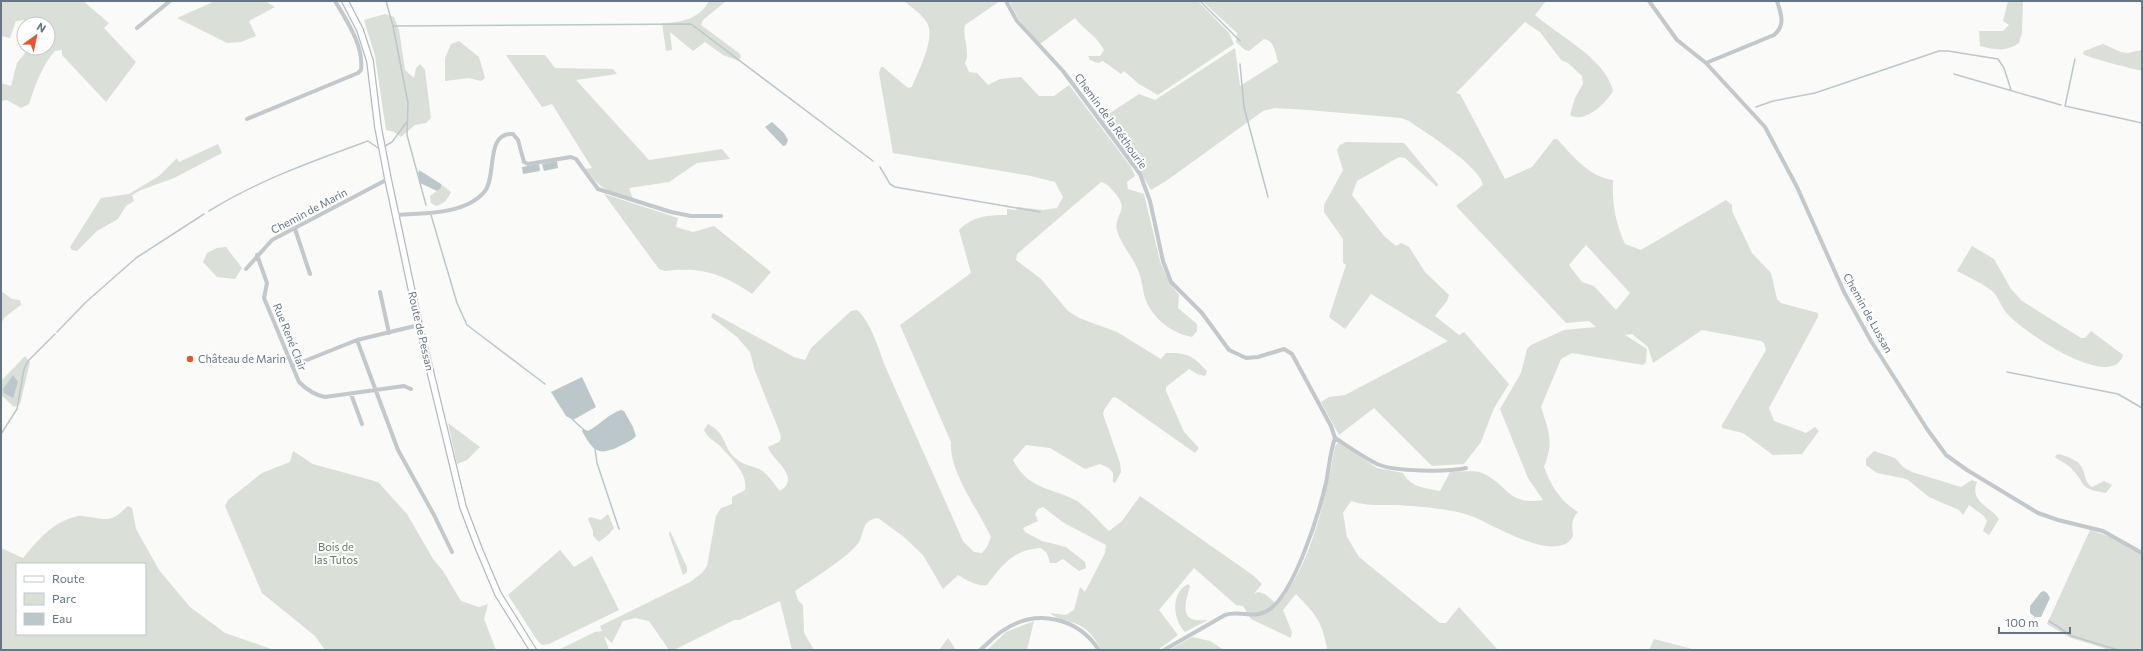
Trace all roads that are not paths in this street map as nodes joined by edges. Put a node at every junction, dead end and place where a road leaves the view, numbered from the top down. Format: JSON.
{"nodes":[{"id":1,"x":170,"y":1,"type":"edge"},
{"id":2,"x":335,"y":1,"type":"edge"},
{"id":3,"x":345,"y":1,"type":"edge"},
{"id":4,"x":1006,"y":1,"type":"edge"},
{"id":5,"x":1650,"y":1,"type":"edge"},
{"id":6,"x":1777,"y":1,"type":"edge"},
{"id":7,"x":137,"y":28,"type":"dead end"},
{"id":8,"x":1706,"y":63,"type":"junction"},
{"id":9,"x":247,"y":119,"type":"dead end"},
{"id":10,"x":388,"y":180,"type":"junction"},
{"id":11,"x":395,"y":215,"type":"junction"},
{"id":12,"x":721,"y":216,"type":"dead end"},
{"id":13,"x":295,"y":229,"type":"junction"},
{"id":14,"x":257,"y":255,"type":"junction"},
{"id":15,"x":246,"y":269,"type":"dead end"},
{"id":16,"x":310,"y":274,"type":"dead end"},
{"id":17,"x":380,"y":292,"type":"dead end"},
{"id":18,"x":419,"y":325,"type":"junction"},
{"id":19,"x":389,"y":333,"type":"junction"},
{"id":20,"x":357,"y":340,"type":"junction"},
{"id":21,"x":292,"y":366,"type":"junction"},
{"id":22,"x":411,"y":389,"type":"dead end"},
{"id":23,"x":375,"y":391,"type":"junction"},
{"id":24,"x":351,"y":394,"type":"junction"},
{"id":25,"x":362,"y":424,"type":"dead end"},
{"id":26,"x":1335,"y":438,"type":"junction"},
{"id":27,"x":1466,"y":468,"type":"dead end"},
{"id":28,"x":452,"y":552,"type":"dead end"},
{"id":29,"x":2142,"y":553,"type":"edge"},
{"id":30,"x":533,"y":650,"type":"edge"},
{"id":31,"x":980,"y":650,"type":"edge"},
{"id":32,"x":1099,"y":650,"type":"edge"},
{"id":33,"x":1164,"y":650,"type":"edge"}],
"edges":[{"from":1,"to":7,"type":"street"},
{"from":2,"to":9,"type":"street"},
{"from":3,"to":10,"type":"main road","name":"Route de Pessan"},
{"from":4,"to":26,"type":"street","name":"Chemin de la Réthourie"},
{"from":5,"to":8,"type":"street","name":"Chemin de Lussan"},
{"from":6,"to":8,"type":"street"},
{"from":8,"to":29,"type":"street","name":"Chemin de Lussan"},
{"from":10,"to":11,"type":"main road","name":"Route de Pessan"},
{"from":10,"to":13,"type":"street","name":"Chemin de Marin"},
{"from":11,"to":12,"type":"street"},
{"from":11,"to":18,"type":"main road","name":"Route de Pessan"},
{"from":13,"to":14,"type":"street","name":"Chemin de Marin"},
{"from":13,"to":16,"type":"street"},
{"from":14,"to":15,"type":"street","name":"Chemin de Marin"},
{"from":14,"to":21,"type":"street","name":"Rue René Clair"},
{"from":17,"to":19,"type":"street"},
{"from":18,"to":19,"type":"street"},
{"from":18,"to":30,"type":"main road","name":"Route de Pessan"},
{"from":19,"to":20,"type":"street"},
{"from":20,"to":21,"type":"street"},
{"from":20,"to":23,"type":"street"},
{"from":21,"to":24,"type":"street","name":"Rue René Clair"},
{"from":22,"to":23,"type":"street","name":"Rue René Clair"},
{"from":23,"to":24,"type":"street","name":"Rue René Clair"},
{"from":23,"to":28,"type":"street"},
{"from":24,"to":25,"type":"street"},
{"from":26,"to":27,"type":"street"},
{"from":26,"to":33,"type":"street"},
{"from":31,"to":32,"type":"street"}]}
